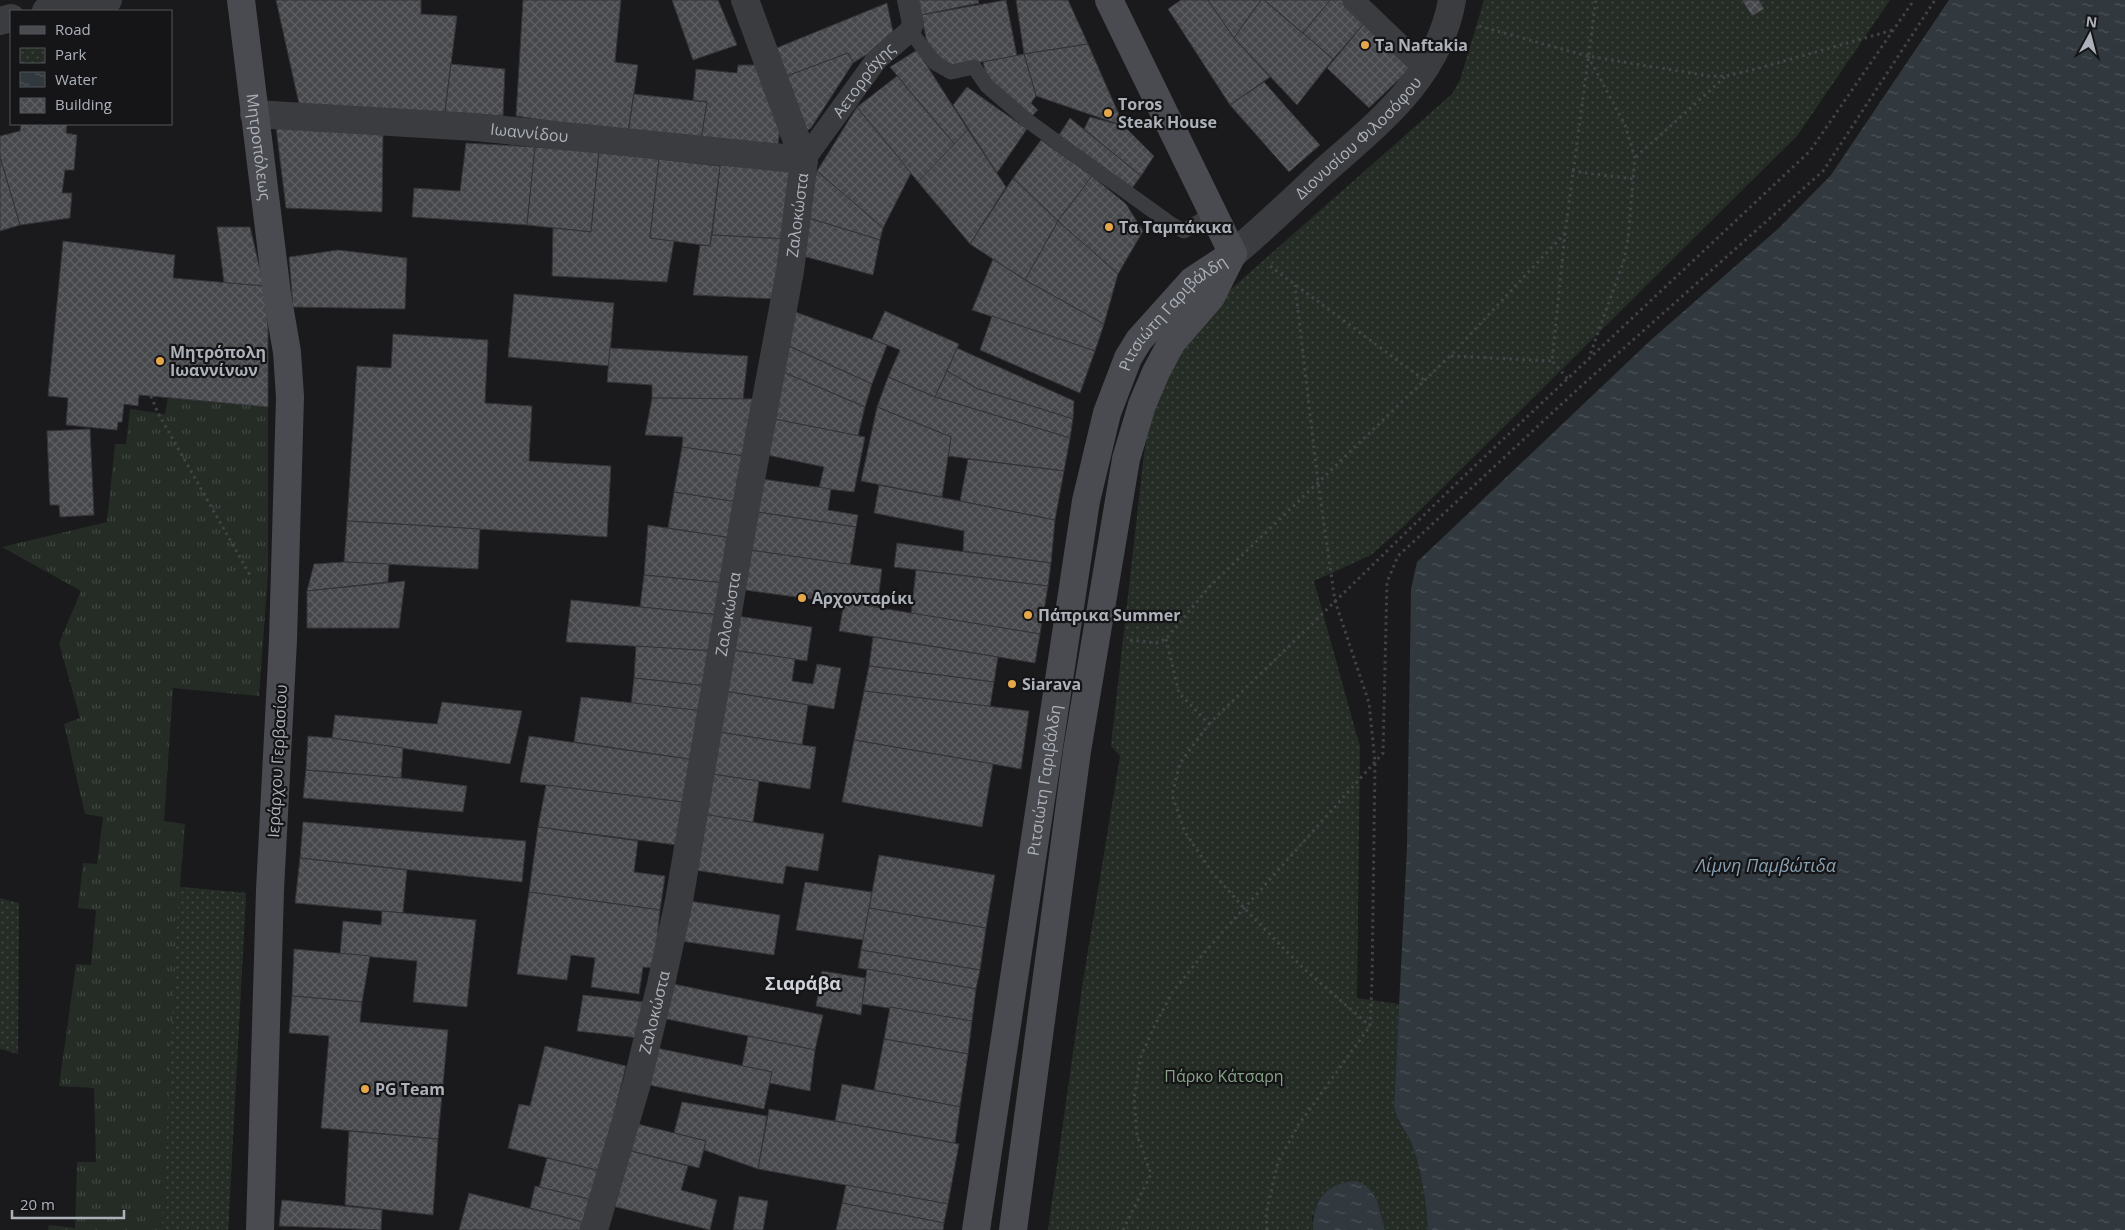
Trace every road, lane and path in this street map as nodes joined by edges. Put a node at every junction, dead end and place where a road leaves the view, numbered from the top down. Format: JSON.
{"nodes":[{"id":1,"x":108,"y":0,"type":"edge"},
{"id":2,"x":241,"y":0,"type":"edge"},
{"id":3,"x":745,"y":0,"type":"edge"},
{"id":4,"x":908,"y":0,"type":"edge"},
{"id":5,"x":1109,"y":0,"type":"edge"},
{"id":6,"x":1353,"y":0,"type":"edge"},
{"id":7,"x":1596,"y":0,"type":"edge"},
{"id":8,"x":1914,"y":0,"type":"edge"},
{"id":9,"x":1935,"y":0,"type":"edge"},
{"id":10,"x":1451,"y":9,"type":"edge"},
{"id":11,"x":52,"y":10,"type":"edge"},
{"id":12,"x":1894,"y":30,"type":"junction"},
{"id":13,"x":910,"y":31,"type":"junction"},
{"id":14,"x":1587,"y":56,"type":"junction"},
{"id":15,"x":1425,"y":69,"type":"junction"},
{"id":16,"x":1726,"y":76,"type":"junction"},
{"id":17,"x":254,"y":114,"type":"junction"},
{"id":18,"x":1635,"y":158,"type":"junction"},
{"id":19,"x":804,"y":160,"type":"junction"},
{"id":20,"x":1572,"y":170,"type":"junction"},
{"id":21,"x":1634,"y":179,"type":"junction"},
{"id":22,"x":1214,"y":212,"type":"junction"},
{"id":23,"x":1565,"y":233,"type":"junction"},
{"id":24,"x":1238,"y":250,"type":"junction"},
{"id":25,"x":1295,"y":285,"type":"junction"},
{"id":26,"x":277,"y":294,"type":"joint"},
{"id":27,"x":1450,"y":356,"type":"junction"},
{"id":28,"x":1589,"y":357,"type":"junction"},
{"id":29,"x":1552,"y":361,"type":"junction"},
{"id":30,"x":1568,"y":379,"type":"junction"},
{"id":31,"x":1424,"y":380,"type":"junction"},
{"id":32,"x":151,"y":396,"type":"dead end"},
{"id":33,"x":1318,"y":482,"type":"junction"},
{"id":34,"x":285,"y":587,"type":"junction"},
{"id":35,"x":1336,"y":602,"type":"junction"},
{"id":36,"x":1096,"y":636,"type":"junction"},
{"id":37,"x":1166,"y":639,"type":"junction"},
{"id":38,"x":1209,"y":724,"type":"junction"},
{"id":39,"x":1375,"y":762,"type":"junction"},
{"id":40,"x":1243,"y":907,"type":"junction"},
{"id":41,"x":1370,"y":1026,"type":"junction"},
{"id":42,"x":260,"y":1230,"type":"edge"},
{"id":43,"x":594,"y":1230,"type":"edge"},
{"id":44,"x":976,"y":1230,"type":"edge"},
{"id":45,"x":1013,"y":1230,"type":"edge"},
{"id":46,"x":1123,"y":1230,"type":"edge"},
{"id":47,"x":1267,"y":1230,"type":"edge"}],
"edges":[{"from":1,"to":11,"type":"street"},
{"from":2,"to":17,"type":"main road","name":"Μητροπόλεως"},
{"from":3,"to":19,"type":"street","name":"Ζαλοκώστα"},
{"from":4,"to":13,"type":"street","name":"Αετορράχης"},
{"from":5,"to":22,"type":"main road"},
{"from":6,"to":15,"type":"street"},
{"from":7,"to":14,"type":"path"},
{"from":8,"to":12,"type":"path"},
{"from":9,"to":39,"type":"path"},
{"from":10,"to":14,"type":"path"},
{"from":10,"to":15,"type":"street","name":"Διονυσίου Φιλοσόφου"},
{"from":12,"to":16,"type":"path"},
{"from":12,"to":28,"type":"path"},
{"from":13,"to":19,"type":"street","name":"Αετορράχης"},
{"from":13,"to":22,"type":"lane"},
{"from":14,"to":16,"type":"path"},
{"from":14,"to":18,"type":"path"},
{"from":14,"to":20,"type":"path"},
{"from":15,"to":24,"type":"street","name":"Διονυσίου Φιλοσόφου"},
{"from":16,"to":18,"type":"path"},
{"from":17,"to":19,"type":"street","name":"Ιωαννίδου"},
{"from":17,"to":26,"type":"main road","name":"Μητροπόλεως"},
{"from":18,"to":21,"type":"path"},
{"from":19,"to":43,"type":"street","name":"Ζαλοκώστα"},
{"from":20,"to":21,"type":"path"},
{"from":20,"to":23,"type":"path"},
{"from":21,"to":28,"type":"path"},
{"from":22,"to":24,"type":"main road"},
{"from":23,"to":27,"type":"path"},
{"from":23,"to":29,"type":"path"},
{"from":24,"to":25,"type":"path"},
{"from":24,"to":36,"type":"main road","name":"Ριτσιώτη Γαριβάλδη"},
{"from":24,"to":44,"type":"main road","name":"Ριτσιώτη Γαριβάλδη"},
{"from":25,"to":31,"type":"path"},
{"from":25,"to":33,"type":"path"},
{"from":26,"to":34,"type":"main road","name":"Ιεράρχου Γερβασίου"},
{"from":27,"to":29,"type":"path"},
{"from":27,"to":31,"type":"path"},
{"from":28,"to":30,"type":"path"},
{"from":29,"to":30,"type":"path"},
{"from":30,"to":35,"type":"path"},
{"from":31,"to":33,"type":"path"},
{"from":32,"to":34,"type":"path"},
{"from":33,"to":35,"type":"path"},
{"from":33,"to":37,"type":"path"},
{"from":34,"to":42,"type":"main road","name":"Ιεράρχου Γερβασίου"},
{"from":35,"to":38,"type":"path"},
{"from":35,"to":39,"type":"path"},
{"from":36,"to":37,"type":"path"},
{"from":36,"to":45,"type":"main road","name":"Ριτσιώτη Γαριβάλδη"},
{"from":37,"to":38,"type":"path"},
{"from":38,"to":40,"type":"path"},
{"from":39,"to":40,"type":"path"},
{"from":39,"to":41,"type":"path"},
{"from":40,"to":41,"type":"path"},
{"from":40,"to":46,"type":"path"},
{"from":41,"to":47,"type":"path"}]}
